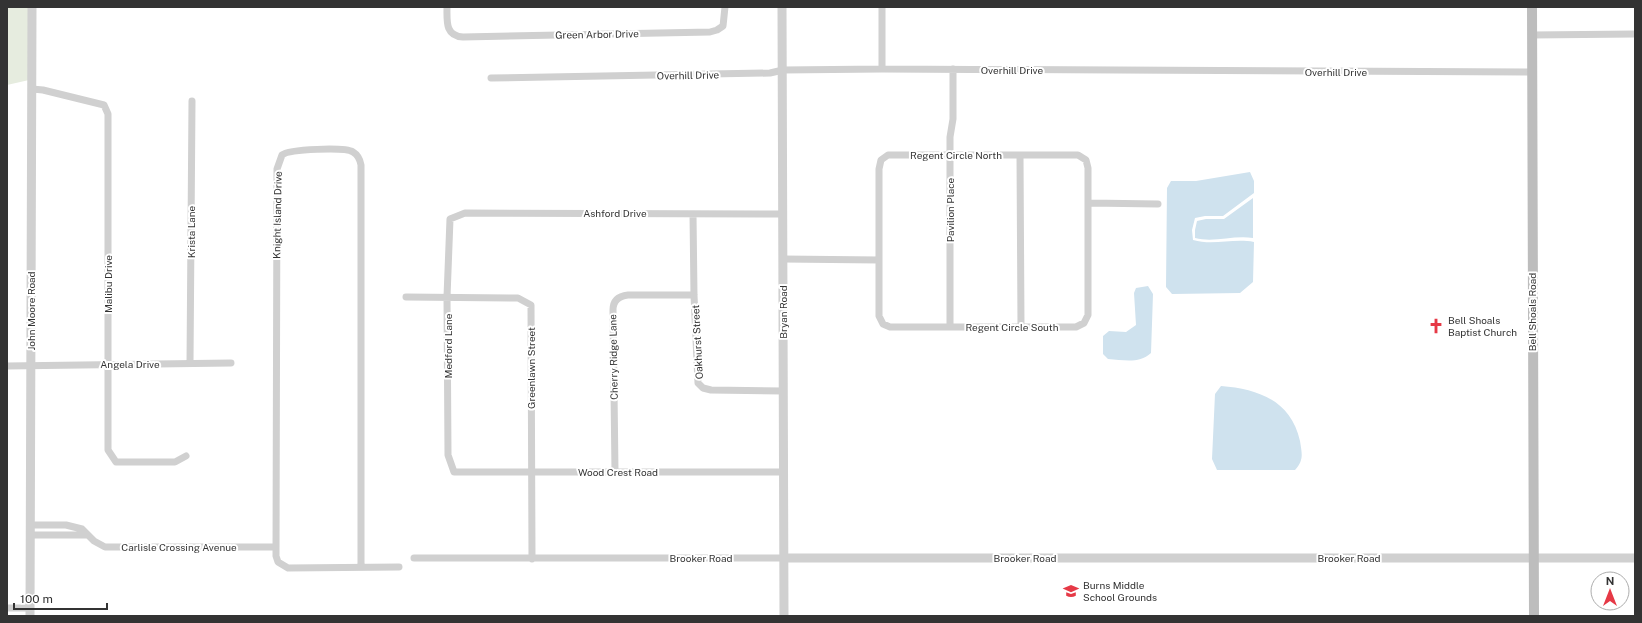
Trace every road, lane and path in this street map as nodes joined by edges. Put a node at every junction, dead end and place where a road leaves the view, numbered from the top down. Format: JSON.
{"nodes":[{"id":1,"x":32,"y":7,"type":"edge"},
{"id":2,"x":447,"y":7,"type":"edge"},
{"id":3,"x":725,"y":7,"type":"edge"},
{"id":4,"x":782,"y":7,"type":"edge"},
{"id":5,"x":882,"y":7,"type":"edge"},
{"id":6,"x":1532,"y":7,"type":"edge"},
{"id":7,"x":1635,"y":34,"type":"edge"},
{"id":8,"x":1532,"y":35,"type":"junction"},
{"id":9,"x":882,"y":69,"type":"junction"},
{"id":10,"x":953,"y":69,"type":"junction"},
{"id":11,"x":783,"y":70,"type":"junction"},
{"id":12,"x":1532,"y":72,"type":"junction"},
{"id":13,"x":492,"y":78,"type":"dead end"},
{"id":14,"x":32,"y":89,"type":"junction"},
{"id":15,"x":192,"y":101,"type":"dead end"},
{"id":16,"x":950,"y":155,"type":"junction"},
{"id":17,"x":1020,"y":155,"type":"junction"},
{"id":18,"x":1089,"y":203,"type":"junction"},
{"id":19,"x":1158,"y":204,"type":"dead end"},
{"id":20,"x":693,"y":214,"type":"junction"},
{"id":21,"x":782,"y":214,"type":"junction"},
{"id":22,"x":450,"y":219,"type":"joint"},
{"id":23,"x":783,"y":259,"type":"junction"},
{"id":24,"x":879,"y":260,"type":"junction"},
{"id":25,"x":694,"y":295,"type":"junction"},
{"id":26,"x":406,"y":297,"type":"dead end"},
{"id":27,"x":448,"y":297,"type":"junction"},
{"id":28,"x":950,"y":327,"type":"junction"},
{"id":29,"x":1021,"y":327,"type":"junction"},
{"id":30,"x":108,"y":363,"type":"junction"},
{"id":31,"x":190,"y":363,"type":"junction"},
{"id":32,"x":231,"y":363,"type":"dead end"},
{"id":33,"x":7,"y":366,"type":"edge"},
{"id":34,"x":30,"y":367,"type":"junction"},
{"id":35,"x":783,"y":391,"type":"junction"},
{"id":36,"x":186,"y":456,"type":"dead end"},
{"id":37,"x":454,"y":472,"type":"joint"},
{"id":38,"x":532,"y":472,"type":"junction"},
{"id":39,"x":615,"y":472,"type":"junction"},
{"id":40,"x":783,"y":472,"type":"junction"},
{"id":41,"x":30,"y":525,"type":"junction"},
{"id":42,"x":30,"y":535,"type":"junction"},
{"id":43,"x":87,"y":535,"type":"junction"},
{"id":44,"x":275,"y":547,"type":"junction"},
{"id":45,"x":414,"y":558,"type":"dead end"},
{"id":46,"x":784,"y":558,"type":"junction"},
{"id":47,"x":1534,"y":558,"type":"junction"},
{"id":48,"x":1635,"y":558,"type":"edge"},
{"id":49,"x":532,"y":559,"type":"junction"},
{"id":50,"x":361,"y":567,"type":"junction"},
{"id":51,"x":399,"y":567,"type":"dead end"},
{"id":52,"x":7,"y":608,"type":"edge"},
{"id":53,"x":30,"y":612,"type":"edge"},
{"id":54,"x":784,"y":616,"type":"edge"},
{"id":55,"x":1534,"y":616,"type":"edge"}],
"edges":[{"from":1,"to":14,"type":"street","name":"John Moore Road"},
{"from":2,"to":3,"type":"street","name":"Green Arbor Drive"},
{"from":4,"to":11,"type":"street","name":"Bryan Road"},
{"from":5,"to":9,"type":"street"},
{"from":6,"to":8,"type":"main road","name":"Bell Shoals Road"},
{"from":7,"to":8,"type":"street"},
{"from":8,"to":12,"type":"main road","name":"Bell Shoals Road"},
{"from":9,"to":10,"type":"street","name":"Overhill Drive"},
{"from":9,"to":11,"type":"street","name":"Overhill Drive"},
{"from":10,"to":12,"type":"street","name":"Overhill Drive"},
{"from":10,"to":16,"type":"street","name":"Pavilion Place"},
{"from":11,"to":13,"type":"street","name":"Overhill Drive"},
{"from":11,"to":21,"type":"street","name":"Bryan Road"},
{"from":12,"to":47,"type":"main road","name":"Bell Shoals Road"},
{"from":14,"to":30,"type":"street","name":"Malibu Drive"},
{"from":14,"to":34,"type":"street","name":"John Moore Road"},
{"from":15,"to":31,"type":"street","name":"Krista Lane"},
{"from":16,"to":17,"type":"street","name":"Regent Circle North"},
{"from":16,"to":24,"type":"street","name":"Regent Circle North"},
{"from":16,"to":28,"type":"street","name":"Pavilion Place"},
{"from":17,"to":18,"type":"street","name":"Regent Circle North"},
{"from":17,"to":29,"type":"street"},
{"from":18,"to":19,"type":"street"},
{"from":18,"to":29,"type":"street","name":"Regent Circle South"},
{"from":20,"to":21,"type":"street","name":"Ashford Drive"},
{"from":20,"to":22,"type":"street","name":"Ashford Drive"},
{"from":20,"to":25,"type":"street","name":"Oakhurst Street"},
{"from":21,"to":23,"type":"street","name":"Bryan Road"},
{"from":22,"to":27,"type":"street","name":"Medford Lane"},
{"from":23,"to":24,"type":"street"},
{"from":23,"to":35,"type":"street","name":"Bryan Road"},
{"from":24,"to":28,"type":"street","name":"Regent Circle South"},
{"from":25,"to":35,"type":"street","name":"Oakhurst Street"},
{"from":25,"to":39,"type":"street","name":"Cherry Ridge Lane"},
{"from":26,"to":27,"type":"street","name":"Greenlawn Street"},
{"from":27,"to":37,"type":"street","name":"Medford Lane"},
{"from":27,"to":38,"type":"street","name":"Greenlawn Street"},
{"from":28,"to":29,"type":"street","name":"Regent Circle South"},
{"from":30,"to":31,"type":"street","name":"Angela Drive"},
{"from":30,"to":34,"type":"street","name":"Angela Drive"},
{"from":30,"to":36,"type":"street","name":"Malibu Drive"},
{"from":31,"to":32,"type":"street","name":"Angela Drive"},
{"from":33,"to":34,"type":"street","name":"Angela Drive"},
{"from":34,"to":41,"type":"street","name":"John Moore Road"},
{"from":35,"to":40,"type":"street","name":"Bryan Road"},
{"from":37,"to":38,"type":"street","name":"Wood Crest Road"},
{"from":38,"to":39,"type":"street","name":"Wood Crest Road"},
{"from":38,"to":49,"type":"street","name":"Greenlawn Street"},
{"from":39,"to":40,"type":"street","name":"Wood Crest Road"},
{"from":40,"to":46,"type":"street","name":"Bryan Road"},
{"from":41,"to":42,"type":"street","name":"John Moore Road"},
{"from":41,"to":43,"type":"street","name":"Carlisle Crossing Avenue"},
{"from":42,"to":43,"type":"street"},
{"from":42,"to":53,"type":"street","name":"John Moore Road"},
{"from":43,"to":44,"type":"street","name":"Carlisle Crossing Avenue"},
{"from":44,"to":50,"type":"street","name":"Knight Island Drive"},
{"from":44,"to":50,"type":"street","name":"Knight Island Drive"},
{"from":45,"to":49,"type":"street","name":"Brooker Road"},
{"from":46,"to":47,"type":"street","name":"Brooker Road"},
{"from":46,"to":49,"type":"street","name":"Brooker Road"},
{"from":46,"to":54,"type":"street","name":"Bryan Road"},
{"from":47,"to":48,"type":"street","name":"Brooker Road"},
{"from":47,"to":55,"type":"main road","name":"Bell Shoals Road"},
{"from":50,"to":51,"type":"street","name":"Knight Island Drive"},
{"from":52,"to":53,"type":"street"}]}
